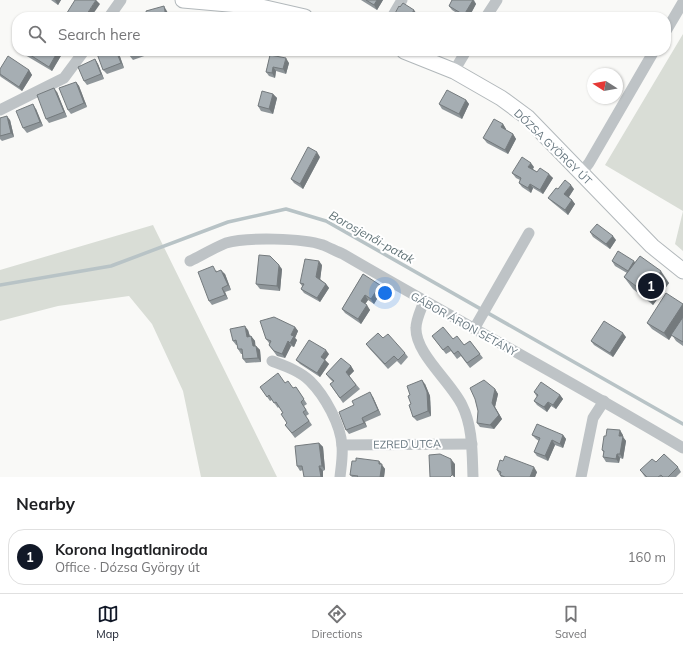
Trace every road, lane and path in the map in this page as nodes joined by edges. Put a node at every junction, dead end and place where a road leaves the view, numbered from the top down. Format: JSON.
{"nodes":[{"id":1,"x":121,"y":0,"type":"edge"},
{"id":2,"x":183,"y":0,"type":"edge"},
{"id":3,"x":402,"y":0,"type":"edge"},
{"id":4,"x":497,"y":0,"type":"edge"},
{"id":5,"x":243,"y":2,"type":"edge"},
{"id":6,"x":683,"y":2,"type":"edge"},
{"id":7,"x":113,"y":12,"type":"edge"},
{"id":8,"x":284,"y":12,"type":"edge"},
{"id":9,"x":395,"y":12,"type":"edge"},
{"id":10,"x":489,"y":12,"type":"edge"},
{"id":11,"x":671,"y":22,"type":"edge"},
{"id":12,"x":80,"y":56,"type":"edge"},
{"id":13,"x":416,"y":56,"type":"edge"},
{"id":14,"x":463,"y":56,"type":"edge"},
{"id":15,"x":651,"y":56,"type":"edge"},
{"id":16,"x":454,"y":71,"type":"junction"},
{"id":17,"x":0,"y":110,"type":"edge"},
{"id":18,"x":581,"y":173,"type":"junction"},
{"id":19,"x":529,"y":233,"type":"dead end"},
{"id":20,"x":190,"y":261,"type":"dead end"},
{"id":21,"x":683,"y":271,"type":"edge"},
{"id":22,"x":424,"y":301,"type":"junction"},
{"id":23,"x":474,"y":329,"type":"junction"},
{"id":24,"x":272,"y":361,"type":"dead end"},
{"id":25,"x":604,"y":401,"type":"junction"},
{"id":26,"x":472,"y":444,"type":"junction"},
{"id":27,"x":342,"y":445,"type":"junction"},
{"id":28,"x":683,"y":448,"type":"edge"},
{"id":29,"x":340,"y":477,"type":"edge"},
{"id":30,"x":473,"y":477,"type":"edge"},
{"id":31,"x":581,"y":477,"type":"edge"}],
"edges":[{"from":1,"to":7,"type":"street"},
{"from":2,"to":5,"type":"main road"},
{"from":3,"to":9,"type":"street"},
{"from":4,"to":10,"type":"street"},
{"from":5,"to":8,"type":"main road"},
{"from":6,"to":11,"type":"street"},
{"from":12,"to":17,"type":"street"},
{"from":13,"to":16,"type":"main road","name":"DÓZSA GYÖRGY ÚT"},
{"from":14,"to":16,"type":"street"},
{"from":15,"to":18,"type":"street"},
{"from":16,"to":18,"type":"main road","name":"DÓZSA GYÖRGY ÚT"},
{"from":18,"to":21,"type":"main road","name":"DÓZSA GYÖRGY ÚT"},
{"from":19,"to":23,"type":"street"},
{"from":20,"to":22,"type":"street","name":"GÁBOR ÁRON SÉTÁNY"},
{"from":22,"to":23,"type":"street","name":"GÁBOR ÁRON SÉTÁNY"},
{"from":22,"to":26,"type":"street"},
{"from":23,"to":25,"type":"street","name":"GÁBOR ÁRON SÉTÁNY"},
{"from":24,"to":27,"type":"street"},
{"from":25,"to":28,"type":"street","name":"GÁBOR ÁRON SÉTÁNY"},
{"from":25,"to":31,"type":"street"},
{"from":26,"to":27,"type":"street","name":"EZRED UTCA"},
{"from":26,"to":30,"type":"street"},
{"from":27,"to":29,"type":"street"}]}
